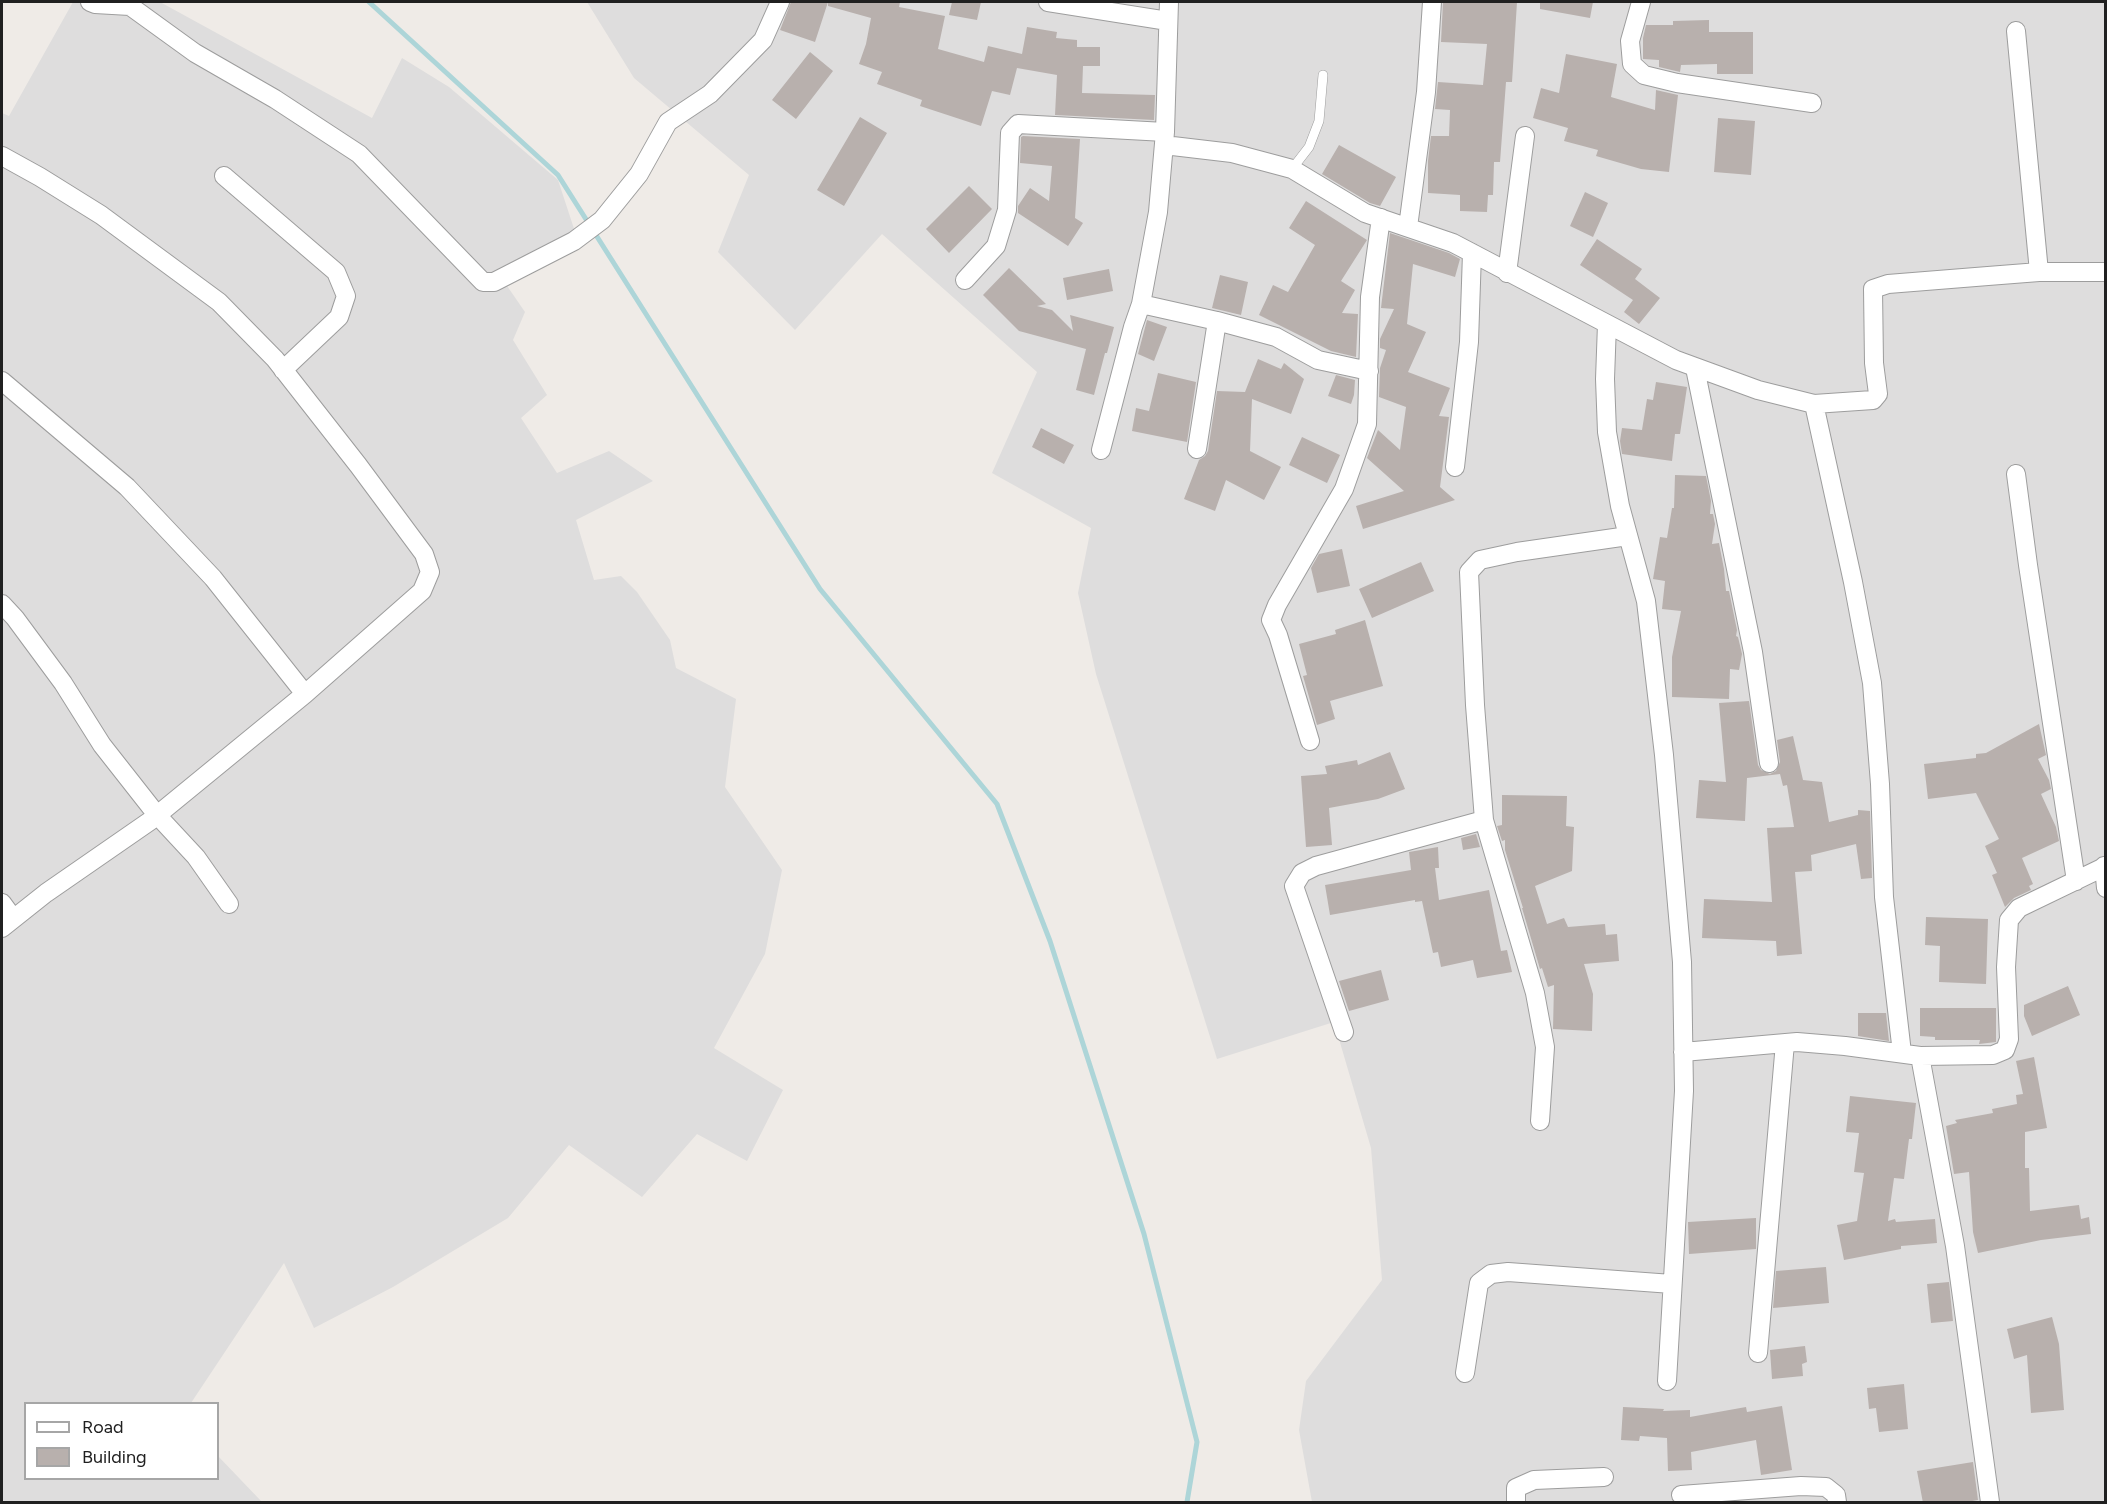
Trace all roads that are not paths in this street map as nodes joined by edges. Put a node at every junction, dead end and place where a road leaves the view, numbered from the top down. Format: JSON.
{"nodes":[{"id":1,"x":90,"y":2,"type":"edge"},
{"id":2,"x":780,"y":2,"type":"edge"},
{"id":3,"x":1048,"y":2,"type":"edge"},
{"id":4,"x":1169,"y":2,"type":"edge"},
{"id":5,"x":1432,"y":2,"type":"edge"},
{"id":6,"x":1641,"y":2,"type":"edge"},
{"id":7,"x":1168,"y":21,"type":"junction"},
{"id":8,"x":2016,"y":31,"type":"dead end"},
{"id":9,"x":1323,"y":75,"type":"dead end"},
{"id":10,"x":1812,"y":104,"type":"dead end"},
{"id":11,"x":1525,"y":136,"type":"dead end"},
{"id":12,"x":1165,"y":138,"type":"junction"},
{"id":13,"x":2,"y":156,"type":"edge"},
{"id":14,"x":1292,"y":170,"type":"junction"},
{"id":15,"x":224,"y":176,"type":"dead end"},
{"id":16,"x":1381,"y":218,"type":"junction"},
{"id":17,"x":1408,"y":227,"type":"junction"},
{"id":18,"x":1472,"y":254,"type":"junction"},
{"id":19,"x":2039,"y":272,"type":"junction"},
{"id":20,"x":2106,"y":272,"type":"edge"},
{"id":21,"x":1506,"y":273,"type":"junction"},
{"id":22,"x":965,"y":280,"type":"dead end"},
{"id":23,"x":1141,"y":304,"type":"junction"},
{"id":24,"x":1217,"y":321,"type":"junction"},
{"id":25,"x":1607,"y":324,"type":"junction"},
{"id":26,"x":1695,"y":368,"type":"junction"},
{"id":27,"x":283,"y":370,"type":"junction"},
{"id":28,"x":1369,"y":371,"type":"junction"},
{"id":29,"x":2,"y":381,"type":"edge"},
{"id":30,"x":1814,"y":404,"type":"junction"},
{"id":31,"x":1197,"y":448,"type":"dead end"},
{"id":32,"x":1101,"y":450,"type":"dead end"},
{"id":33,"x":1455,"y":467,"type":"dead end"},
{"id":34,"x":2016,"y":474,"type":"dead end"},
{"id":35,"x":1628,"y":536,"type":"junction"},
{"id":36,"x":2,"y":604,"type":"edge"},
{"id":37,"x":304,"y":694,"type":"junction"},
{"id":38,"x":1310,"y":741,"type":"dead end"},
{"id":39,"x":1769,"y":763,"type":"dead end"},
{"id":40,"x":157,"y":815,"type":"junction"},
{"id":41,"x":1484,"y":820,"type":"junction"},
{"id":42,"x":2105,"y":866,"type":"edge"},
{"id":43,"x":2076,"y":881,"type":"junction"},
{"id":44,"x":2106,"y":888,"type":"edge"},
{"id":45,"x":2,"y":903,"type":"edge"},
{"id":46,"x":229,"y":904,"type":"dead end"},
{"id":47,"x":8,"y":923,"type":"edge"},
{"id":48,"x":1344,"y":1032,"type":"dead end"},
{"id":49,"x":1785,"y":1043,"type":"junction"},
{"id":50,"x":1683,"y":1052,"type":"junction"},
{"id":51,"x":1911,"y":1055,"type":"junction"},
{"id":52,"x":1540,"y":1121,"type":"dead end"},
{"id":53,"x":1672,"y":1284,"type":"junction"},
{"id":54,"x":1758,"y":1353,"type":"dead end"},
{"id":55,"x":1465,"y":1373,"type":"dead end"},
{"id":56,"x":1667,"y":1381,"type":"dead end"},
{"id":57,"x":1604,"y":1477,"type":"dead end"},
{"id":58,"x":1681,"y":1495,"type":"dead end"},
{"id":59,"x":1516,"y":1503,"type":"edge"},
{"id":60,"x":1837,"y":1503,"type":"edge"},
{"id":61,"x":1990,"y":1503,"type":"edge"}],
"edges":[{"from":1,"to":2,"type":"street"},
{"from":3,"to":7,"type":"street"},
{"from":4,"to":7,"type":"street"},
{"from":5,"to":17,"type":"street"},
{"from":6,"to":10,"type":"street"},
{"from":7,"to":12,"type":"street"},
{"from":8,"to":19,"type":"street"},
{"from":9,"to":14,"type":"lane"},
{"from":11,"to":21,"type":"street"},
{"from":12,"to":14,"type":"street"},
{"from":12,"to":22,"type":"street"},
{"from":12,"to":23,"type":"street"},
{"from":13,"to":27,"type":"street"},
{"from":14,"to":16,"type":"street"},
{"from":15,"to":27,"type":"street"},
{"from":16,"to":17,"type":"street"},
{"from":16,"to":28,"type":"street"},
{"from":17,"to":18,"type":"street"},
{"from":18,"to":21,"type":"street"},
{"from":18,"to":33,"type":"street"},
{"from":19,"to":20,"type":"street"},
{"from":19,"to":30,"type":"street"},
{"from":21,"to":25,"type":"street"},
{"from":23,"to":24,"type":"street"},
{"from":23,"to":32,"type":"street"},
{"from":24,"to":28,"type":"street"},
{"from":24,"to":31,"type":"street"},
{"from":25,"to":26,"type":"street"},
{"from":25,"to":35,"type":"street"},
{"from":26,"to":30,"type":"street"},
{"from":26,"to":39,"type":"street"},
{"from":27,"to":37,"type":"street"},
{"from":28,"to":38,"type":"street"},
{"from":29,"to":37,"type":"street"},
{"from":30,"to":51,"type":"street"},
{"from":34,"to":43,"type":"street"},
{"from":35,"to":41,"type":"street"},
{"from":35,"to":50,"type":"street"},
{"from":36,"to":40,"type":"street"},
{"from":37,"to":40,"type":"street"},
{"from":40,"to":46,"type":"street"},
{"from":40,"to":47,"type":"street"},
{"from":41,"to":48,"type":"street"},
{"from":41,"to":52,"type":"street"},
{"from":42,"to":43,"type":"street"},
{"from":42,"to":44,"type":"street"},
{"from":43,"to":51,"type":"street"},
{"from":45,"to":47,"type":"street"},
{"from":49,"to":50,"type":"street"},
{"from":49,"to":51,"type":"street"},
{"from":49,"to":54,"type":"street"},
{"from":50,"to":53,"type":"street"},
{"from":51,"to":61,"type":"street"},
{"from":53,"to":55,"type":"street"},
{"from":53,"to":56,"type":"street"},
{"from":57,"to":59,"type":"street"},
{"from":58,"to":60,"type":"street"}]}
